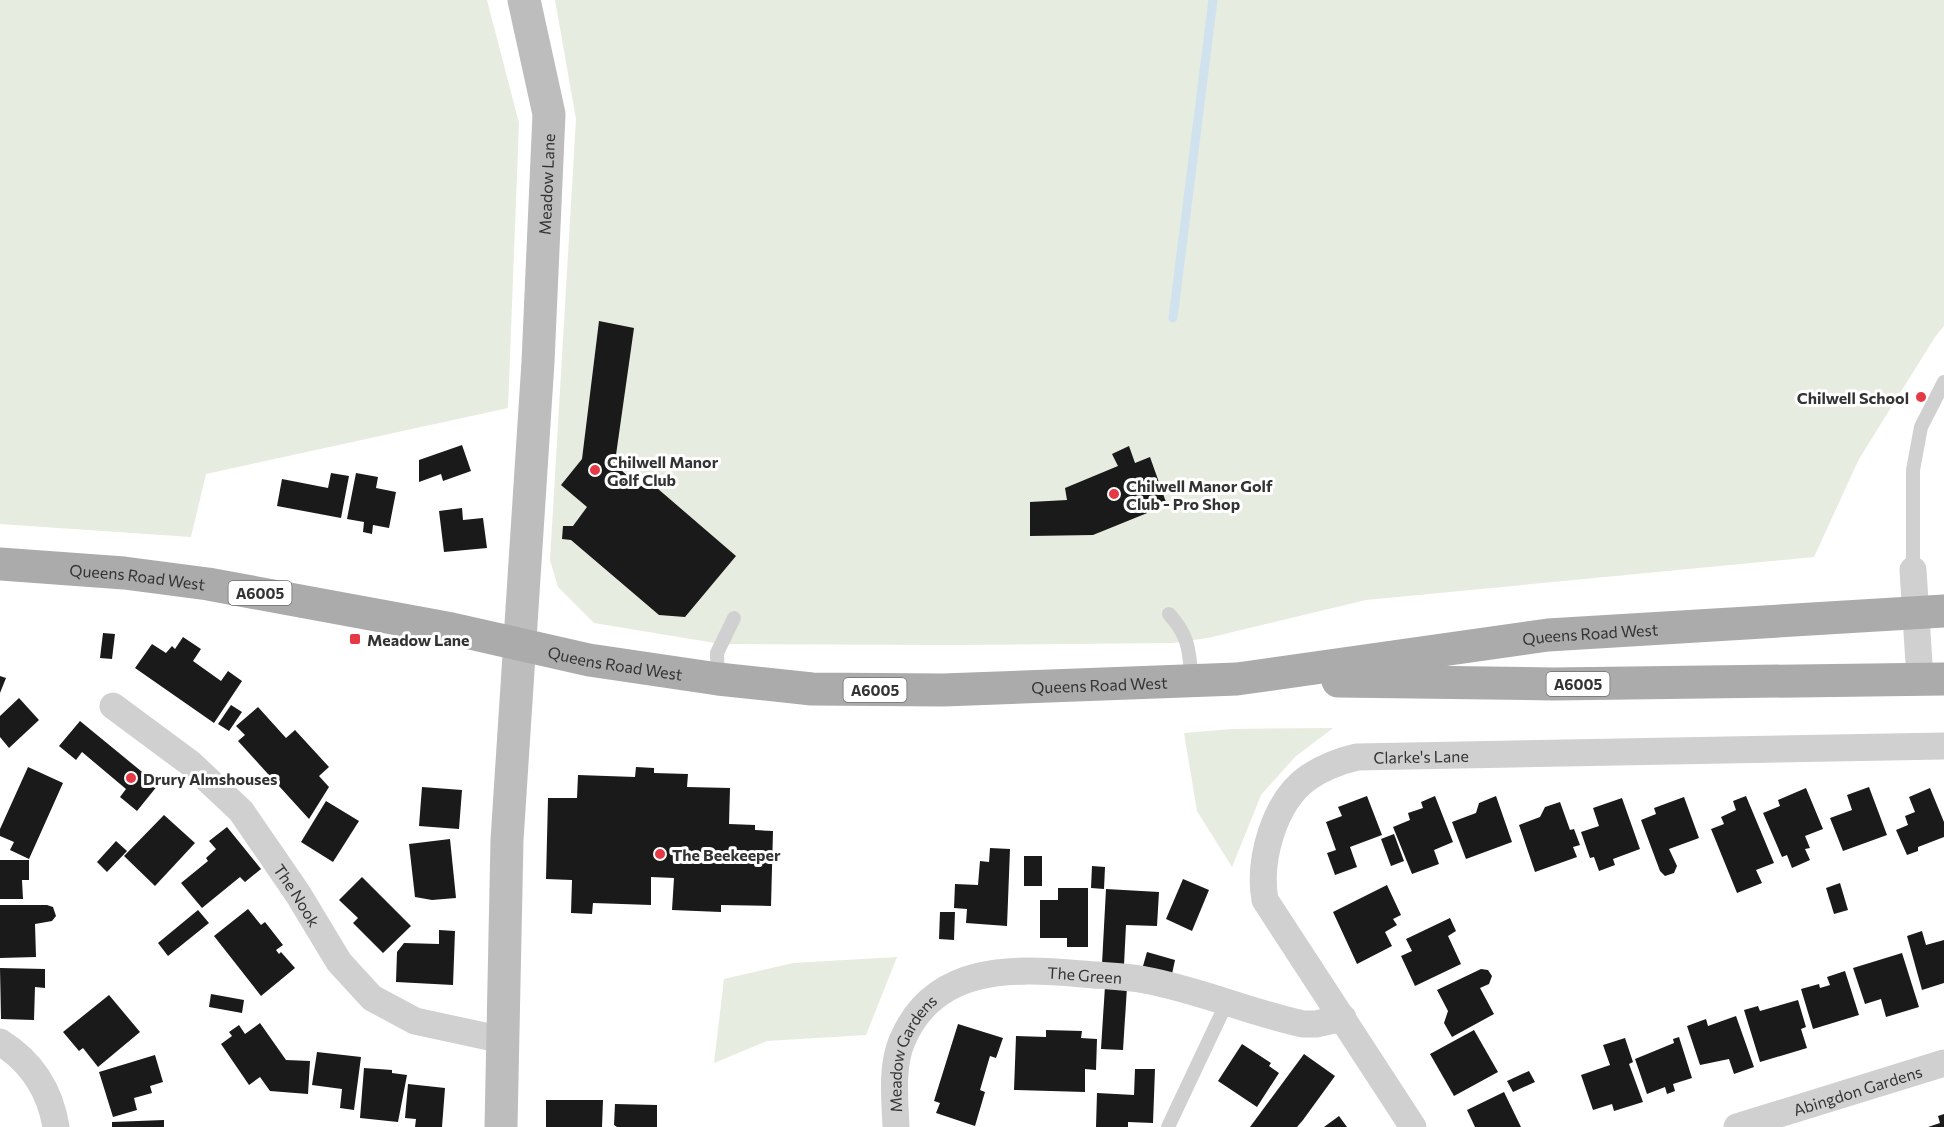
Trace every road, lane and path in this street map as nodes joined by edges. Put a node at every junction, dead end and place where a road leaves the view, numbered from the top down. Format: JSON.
{"nodes":[{"id":1,"x":524,"y":0,"type":"edge"},
{"id":2,"x":1944,"y":382,"type":"edge"},
{"id":3,"x":0,"y":564,"type":"edge"},
{"id":4,"x":1912,"y":570,"type":"joint"},
{"id":5,"x":1929,"y":611,"type":"edge"},
{"id":6,"x":1169,"y":614,"type":"dead end"},
{"id":7,"x":734,"y":618,"type":"dead end"},
{"id":8,"x":517,"y":645,"type":"junction"},
{"id":9,"x":718,"y":679,"type":"junction"},
{"id":10,"x":1237,"y":679,"type":"junction"},
{"id":11,"x":1932,"y":679,"type":"edge"},
{"id":12,"x":1192,"y":682,"type":"junction"},
{"id":13,"x":112,"y":706,"type":"dead end"},
{"id":14,"x":1944,"y":746,"type":"edge"},
{"id":15,"x":946,"y":990,"type":"joint"},
{"id":16,"x":1227,"y":1002,"type":"junction"},
{"id":17,"x":1342,"y":1018,"type":"junction"},
{"id":18,"x":503,"y":1040,"type":"junction"},
{"id":19,"x":0,"y":1042,"type":"edge"},
{"id":20,"x":1944,"y":1063,"type":"edge"},
{"id":21,"x":56,"y":1127,"type":"edge"},
{"id":22,"x":501,"y":1127,"type":"edge"},
{"id":23,"x":896,"y":1127,"type":"edge"},
{"id":24,"x":1168,"y":1127,"type":"edge"},
{"id":25,"x":1413,"y":1127,"type":"edge"},
{"id":26,"x":1737,"y":1127,"type":"edge"}],
"edges":[{"from":1,"to":8,"type":"street","name":"Meadow Lane"},
{"from":2,"to":4,"type":"lane"},
{"from":3,"to":8,"type":"main road","name":"Queens Road West","number":"A6005"},
{"from":4,"to":5,"type":"street"},
{"from":5,"to":10,"type":"main road","name":"Queens Road West","number":"A6005"},
{"from":5,"to":11,"type":"street"},
{"from":6,"to":12,"type":"lane"},
{"from":7,"to":9,"type":"lane"},
{"from":8,"to":9,"type":"main road","name":"Queens Road West","number":"A6005"},
{"from":8,"to":18,"type":"street","name":"Meadow Lane"},
{"from":9,"to":12,"type":"main road","name":"Queens Road West","number":"A6005"},
{"from":10,"to":11,"type":"main road","name":"Queens Road West","number":"A6005"},
{"from":10,"to":12,"type":"main road","name":"Queens Road West","number":"A6005"},
{"from":13,"to":18,"type":"street","name":"The Nook"},
{"from":14,"to":17,"type":"street","name":"Clarke's Lane"},
{"from":15,"to":16,"type":"street","name":"The Green"},
{"from":15,"to":23,"type":"street","name":"Meadow Gardens"},
{"from":16,"to":17,"type":"street","name":"The Green"},
{"from":16,"to":24,"type":"lane"},
{"from":17,"to":25,"type":"street","name":"Clarke's Lane"},
{"from":18,"to":22,"type":"street","name":"Meadow Lane"},
{"from":19,"to":21,"type":"street"},
{"from":20,"to":26,"type":"street","name":"Abingdon Gardens"}]}
